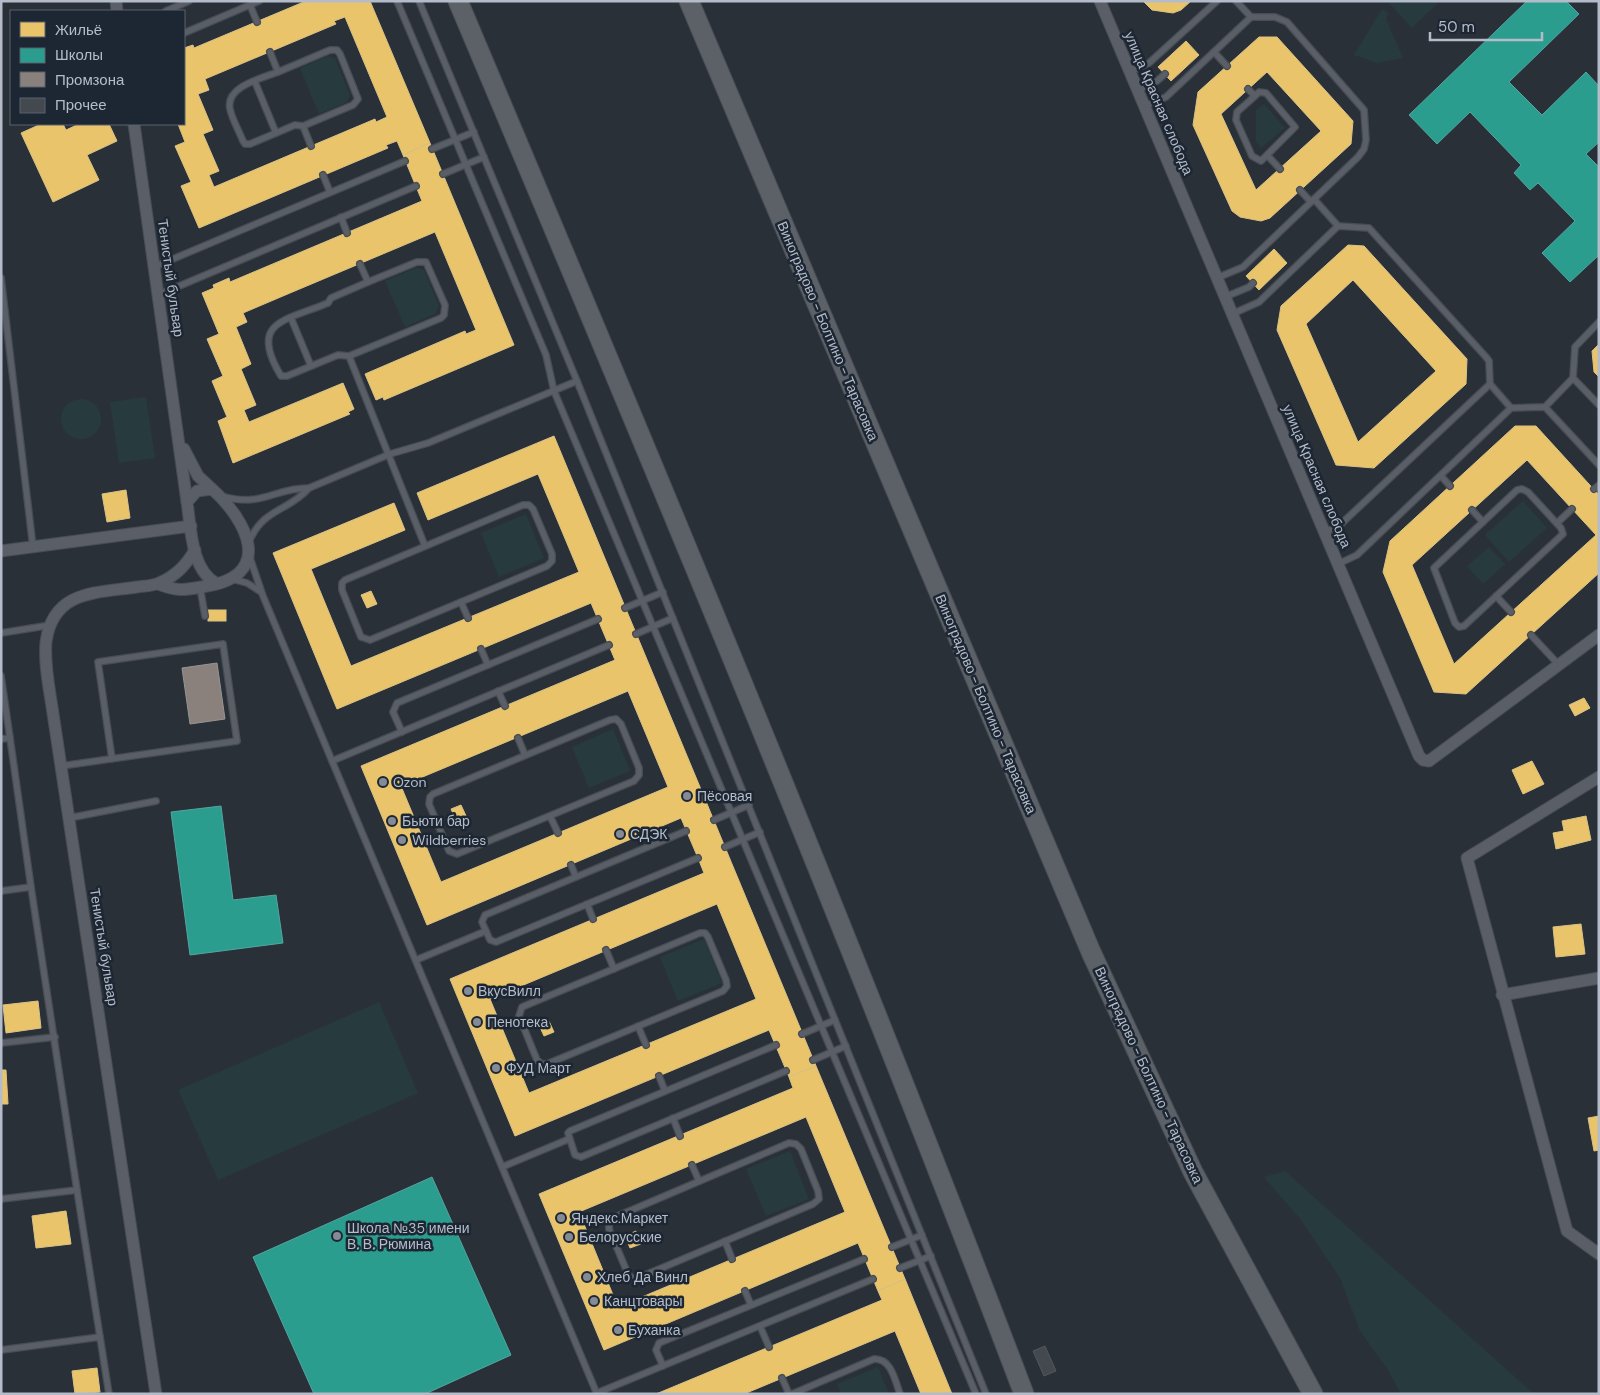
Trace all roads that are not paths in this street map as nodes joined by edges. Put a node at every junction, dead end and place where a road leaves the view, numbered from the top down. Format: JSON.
{"nodes":[{"id":1,"x":190,"y":1,"type":"edge"},
{"id":2,"x":259,"y":1,"type":"edge"},
{"id":3,"x":397,"y":1,"type":"edge"},
{"id":4,"x":419,"y":1,"type":"edge"},
{"id":5,"x":458,"y":1,"type":"edge"},
{"id":6,"x":689,"y":1,"type":"edge"},
{"id":7,"x":1100,"y":1,"type":"edge"},
{"id":8,"x":1217,"y":1,"type":"edge"},
{"id":9,"x":1236,"y":1,"type":"edge"},
{"id":10,"x":250,"y":5,"type":"junction"},
{"id":11,"x":168,"y":10,"type":"edge"},
{"id":12,"x":1250,"y":18,"type":"junction"},
{"id":13,"x":257,"y":22,"type":"dead end"},
{"id":14,"x":185,"y":33,"type":"edge"},
{"id":15,"x":270,"y":52,"type":"dead end"},
{"id":16,"x":1214,"y":52,"type":"junction"},
{"id":17,"x":1227,"y":66,"type":"dead end"},
{"id":18,"x":278,"y":72,"type":"junction"},
{"id":19,"x":1130,"y":72,"type":"junction"},
{"id":20,"x":1165,"y":74,"type":"dead end"},
{"id":21,"x":255,"y":82,"type":"junction"},
{"id":22,"x":1248,"y":89,"type":"dead end"},
{"id":23,"x":1138,"y":90,"type":"junction"},
{"id":24,"x":1255,"y":96,"type":"junction"},
{"id":25,"x":1144,"y":106,"type":"junction"},
{"id":26,"x":134,"y":125,"type":"edge"},
{"id":27,"x":303,"y":126,"type":"junction"},
{"id":28,"x":474,"y":132,"type":"junction"},
{"id":29,"x":276,"y":133,"type":"junction"},
{"id":30,"x":456,"y":140,"type":"junction"},
{"id":31,"x":311,"y":146,"type":"dead end"},
{"id":32,"x":432,"y":149,"type":"dead end"},
{"id":33,"x":1268,"y":156,"type":"junction"},
{"id":34,"x":484,"y":157,"type":"junction"},
{"id":35,"x":405,"y":161,"type":"dead end"},
{"id":36,"x":466,"y":165,"type":"junction"},
{"id":37,"x":1280,"y":169,"type":"dead end"},
{"id":38,"x":443,"y":174,"type":"dead end"},
{"id":39,"x":323,"y":175,"type":"dead end"},
{"id":40,"x":416,"y":186,"type":"dead end"},
{"id":41,"x":1300,"y":190,"type":"dead end"},
{"id":42,"x":330,"y":192,"type":"junction"},
{"id":43,"x":1312,"y":201,"type":"junction"},
{"id":44,"x":341,"y":217,"type":"junction"},
{"id":45,"x":1338,"y":226,"type":"junction"},
{"id":46,"x":348,"y":233,"type":"dead end"},
{"id":47,"x":360,"y":264,"type":"dead end"},
{"id":48,"x":154,"y":267,"type":"junction"},
{"id":49,"x":1,"y":278,"type":"edge"},
{"id":50,"x":1217,"y":278,"type":"junction"},
{"id":51,"x":368,"y":282,"type":"junction"},
{"id":52,"x":1253,"y":283,"type":"dead end"},
{"id":53,"x":158,"y":295,"type":"junction"},
{"id":54,"x":1225,"y":296,"type":"junction"},
{"id":55,"x":1232,"y":314,"type":"junction"},
{"id":56,"x":291,"y":318,"type":"junction"},
{"id":57,"x":1599,"y":322,"type":"edge"},
{"id":58,"x":349,"y":356,"type":"junction"},
{"id":59,"x":311,"y":366,"type":"junction"},
{"id":60,"x":1573,"y":378,"type":"junction"},
{"id":61,"x":577,"y":381,"type":"junction"},
{"id":62,"x":1490,"y":384,"type":"junction"},
{"id":63,"x":554,"y":391,"type":"junction"},
{"id":64,"x":1599,"y":405,"type":"edge"},
{"id":65,"x":1545,"y":406,"type":"junction"},
{"id":66,"x":1512,"y":408,"type":"junction"},
{"id":67,"x":178,"y":436,"type":"junction"},
{"id":68,"x":390,"y":454,"type":"junction"},
{"id":69,"x":1599,"y":465,"type":"edge"},
{"id":70,"x":1441,"y":476,"type":"junction"},
{"id":71,"x":1450,"y":486,"type":"dead end"},
{"id":72,"x":309,"y":488,"type":"junction"},
{"id":73,"x":216,"y":492,"type":"junction"},
{"id":74,"x":187,"y":502,"type":"junction"},
{"id":75,"x":1572,"y":509,"type":"dead end"},
{"id":76,"x":1472,"y":510,"type":"dead end"},
{"id":77,"x":1483,"y":522,"type":"junction"},
{"id":78,"x":1557,"y":523,"type":"junction"},
{"id":79,"x":190,"y":526,"type":"junction"},
{"id":80,"x":1324,"y":533,"type":"junction"},
{"id":81,"x":425,"y":546,"type":"junction"},
{"id":82,"x":33,"y":548,"type":"junction"},
{"id":83,"x":249,"y":548,"type":"junction"},
{"id":84,"x":195,"y":550,"type":"junction"},
{"id":85,"x":1,"y":551,"type":"edge"},
{"id":86,"x":1338,"y":564,"type":"junction"},
{"id":87,"x":232,"y":579,"type":"junction"},
{"id":88,"x":158,"y":584,"type":"junction"},
{"id":89,"x":217,"y":584,"type":"junction"},
{"id":90,"x":200,"y":587,"type":"junction"},
{"id":91,"x":261,"y":592,"type":"junction"},
{"id":92,"x":663,"y":592,"type":"junction"},
{"id":93,"x":1496,"y":596,"type":"junction"},
{"id":94,"x":642,"y":601,"type":"junction"},
{"id":95,"x":461,"y":602,"type":"junction"},
{"id":96,"x":625,"y":608,"type":"dead end"},
{"id":97,"x":1511,"y":612,"type":"dead end"},
{"id":98,"x":205,"y":616,"type":"dead end"},
{"id":99,"x":468,"y":618,"type":"dead end"},
{"id":100,"x":673,"y":618,"type":"junction"},
{"id":101,"x":598,"y":619,"type":"dead end"},
{"id":102,"x":51,"y":625,"type":"junction"},
{"id":103,"x":653,"y":627,"type":"junction"},
{"id":104,"x":1,"y":633,"type":"edge"},
{"id":105,"x":636,"y":634,"type":"dead end"},
{"id":106,"x":1532,"y":635,"type":"dead end"},
{"id":107,"x":1599,"y":635,"type":"edge"},
{"id":108,"x":609,"y":645,"type":"dead end"},
{"id":109,"x":481,"y":649,"type":"dead end"},
{"id":110,"x":488,"y":665,"type":"junction"},
{"id":111,"x":1559,"y":665,"type":"junction"},
{"id":112,"x":1,"y":676,"type":"edge"},
{"id":113,"x":498,"y":691,"type":"junction"},
{"id":114,"x":505,"y":706,"type":"dead end"},
{"id":115,"x":402,"y":732,"type":"junction"},
{"id":116,"x":10,"y":738,"type":"junction"},
{"id":117,"x":518,"y":738,"type":"dead end"},
{"id":118,"x":1,"y":739,"type":"edge"},
{"id":119,"x":525,"y":755,"type":"junction"},
{"id":120,"x":112,"y":759,"type":"junction"},
{"id":121,"x":332,"y":761,"type":"junction"},
{"id":122,"x":61,"y":766,"type":"junction"},
{"id":123,"x":1599,"y":777,"type":"edge"},
{"id":124,"x":156,"y":801,"type":"dead end"},
{"id":125,"x":749,"y":805,"type":"junction"},
{"id":126,"x":731,"y":812,"type":"junction"},
{"id":127,"x":550,"y":816,"type":"junction"},
{"id":128,"x":69,"y":818,"type":"junction"},
{"id":129,"x":714,"y":820,"type":"dead end"},
{"id":130,"x":686,"y":831,"type":"dead end"},
{"id":131,"x":760,"y":832,"type":"junction"},
{"id":132,"x":558,"y":833,"type":"dead end"},
{"id":133,"x":742,"y":839,"type":"junction"},
{"id":134,"x":725,"y":847,"type":"dead end"},
{"id":135,"x":698,"y":858,"type":"dead end"},
{"id":136,"x":570,"y":865,"type":"dead end"},
{"id":137,"x":576,"y":877,"type":"junction"},
{"id":138,"x":30,"y":887,"type":"junction"},
{"id":139,"x":1,"y":891,"type":"edge"},
{"id":140,"x":587,"y":904,"type":"junction"},
{"id":141,"x":593,"y":919,"type":"dead end"},
{"id":142,"x":486,"y":931,"type":"junction"},
{"id":143,"x":606,"y":950,"type":"dead end"},
{"id":144,"x":416,"y":960,"type":"junction"},
{"id":145,"x":614,"y":969,"type":"junction"},
{"id":146,"x":1599,"y":978,"type":"edge"},
{"id":147,"x":1502,"y":995,"type":"junction"},
{"id":148,"x":835,"y":1020,"type":"junction"},
{"id":149,"x":638,"y":1026,"type":"junction"},
{"id":150,"x":821,"y":1026,"type":"junction"},
{"id":151,"x":802,"y":1034,"type":"dead end"},
{"id":152,"x":55,"y":1037,"type":"junction"},
{"id":153,"x":1,"y":1043,"type":"edge"},
{"id":154,"x":646,"y":1045,"type":"dead end"},
{"id":155,"x":776,"y":1045,"type":"dead end"},
{"id":156,"x":846,"y":1046,"type":"junction"},
{"id":157,"x":832,"y":1052,"type":"junction"},
{"id":158,"x":813,"y":1060,"type":"dead end"},
{"id":159,"x":786,"y":1071,"type":"dead end"},
{"id":160,"x":659,"y":1076,"type":"dead end"},
{"id":161,"x":665,"y":1091,"type":"junction"},
{"id":162,"x":673,"y":1118,"type":"junction"},
{"id":163,"x":680,"y":1136,"type":"dead end"},
{"id":164,"x":569,"y":1139,"type":"junction"},
{"id":165,"x":692,"y":1165,"type":"dead end"},
{"id":166,"x":502,"y":1166,"type":"junction"},
{"id":167,"x":699,"y":1181,"type":"junction"},
{"id":168,"x":78,"y":1190,"type":"junction"},
{"id":169,"x":1,"y":1199,"type":"edge"},
{"id":170,"x":922,"y":1235,"type":"junction"},
{"id":171,"x":911,"y":1240,"type":"junction"},
{"id":172,"x":725,"y":1242,"type":"junction"},
{"id":173,"x":892,"y":1248,"type":"dead end"},
{"id":174,"x":1599,"y":1254,"type":"edge"},
{"id":175,"x":930,"y":1256,"type":"junction"},
{"id":176,"x":732,"y":1259,"type":"dead end"},
{"id":177,"x":864,"y":1259,"type":"dead end"},
{"id":178,"x":920,"y":1260,"type":"junction"},
{"id":179,"x":900,"y":1268,"type":"dead end"},
{"id":180,"x":873,"y":1279,"type":"dead end"},
{"id":181,"x":745,"y":1290,"type":"dead end"},
{"id":182,"x":751,"y":1305,"type":"junction"},
{"id":183,"x":760,"y":1326,"type":"junction"},
{"id":184,"x":100,"y":1337,"type":"junction"},
{"id":185,"x":769,"y":1347,"type":"dead end"},
{"id":186,"x":1,"y":1350,"type":"edge"},
{"id":187,"x":663,"y":1366,"type":"junction"},
{"id":188,"x":782,"y":1378,"type":"dead end"},
{"id":189,"x":597,"y":1393,"type":"edge"},
{"id":190,"x":109,"y":1394,"type":"edge"},
{"id":191,"x":156,"y":1394,"type":"edge"},
{"id":192,"x":790,"y":1394,"type":"edge"},
{"id":193,"x":900,"y":1394,"type":"edge"},
{"id":194,"x":976,"y":1394,"type":"edge"},
{"id":195,"x":986,"y":1394,"type":"edge"},
{"id":196,"x":1024,"y":1394,"type":"edge"},
{"id":197,"x":1313,"y":1394,"type":"edge"}],
"edges":[{"from":1,"to":11,"type":"lane"},
{"from":2,"to":10,"type":"lane"},
{"from":3,"to":30,"type":"lane"},
{"from":4,"to":28,"type":"lane"},
{"from":5,"to":196,"type":"main road"},
{"from":6,"to":197,"type":"main road","name":"Виноградово - Болтино - Тарасовка"},
{"from":7,"to":19,"type":"street","name":"улица Красная слобода"},
{"from":8,"to":19,"type":"lane"},
{"from":9,"to":12,"type":"lane"},
{"from":10,"to":13,"type":"lane"},
{"from":10,"to":14,"type":"lane"},
{"from":12,"to":16,"type":"lane"},
{"from":12,"to":43,"type":"lane"},
{"from":15,"to":18,"type":"lane"},
{"from":16,"to":17,"type":"lane"},
{"from":16,"to":25,"type":"lane"},
{"from":18,"to":21,"type":"lane"},
{"from":18,"to":27,"type":"lane"},
{"from":19,"to":23,"type":"street","name":"улица Красная слобода"},
{"from":20,"to":23,"type":"lane"},
{"from":21,"to":29,"type":"lane"},
{"from":21,"to":29,"type":"lane"},
{"from":22,"to":24,"type":"lane"},
{"from":23,"to":25,"type":"street","name":"улица Красная слобода"},
{"from":24,"to":33,"type":"lane"},
{"from":24,"to":33,"type":"lane"},
{"from":25,"to":50,"type":"street","name":"улица Красная слобода"},
{"from":26,"to":48,"type":"street","name":"Тенистый бульвар"},
{"from":27,"to":29,"type":"lane"},
{"from":27,"to":31,"type":"lane"},
{"from":28,"to":30,"type":"lane"},
{"from":28,"to":34,"type":"lane"},
{"from":30,"to":32,"type":"lane"},
{"from":30,"to":36,"type":"lane"},
{"from":33,"to":37,"type":"lane"},
{"from":34,"to":36,"type":"lane"},
{"from":34,"to":61,"type":"lane"},
{"from":35,"to":42,"type":"lane"},
{"from":36,"to":38,"type":"lane"},
{"from":36,"to":63,"type":"lane"},
{"from":39,"to":42,"type":"lane"},
{"from":40,"to":44,"type":"lane"},
{"from":41,"to":43,"type":"lane"},
{"from":42,"to":48,"type":"lane"},
{"from":43,"to":45,"type":"lane"},
{"from":43,"to":50,"type":"lane"},
{"from":44,"to":46,"type":"lane"},
{"from":44,"to":53,"type":"lane"},
{"from":45,"to":55,"type":"lane"},
{"from":45,"to":62,"type":"lane"},
{"from":47,"to":51,"type":"lane"},
{"from":48,"to":53,"type":"street","name":"Тенистый бульвар"},
{"from":49,"to":82,"type":"lane"},
{"from":50,"to":54,"type":"street","name":"улица Красная слобода"},
{"from":51,"to":56,"type":"lane"},
{"from":51,"to":58,"type":"lane"},
{"from":52,"to":54,"type":"lane"},
{"from":53,"to":67,"type":"street","name":"Тенистый бульвар"},
{"from":54,"to":55,"type":"street","name":"улица Красная слобода"},
{"from":55,"to":80,"type":"street","name":"улица Красная слобода"},
{"from":56,"to":59,"type":"lane"},
{"from":56,"to":59,"type":"lane"},
{"from":57,"to":60,"type":"lane"},
{"from":58,"to":59,"type":"lane"},
{"from":58,"to":68,"type":"lane"},
{"from":60,"to":64,"type":"lane"},
{"from":60,"to":65,"type":"lane"},
{"from":61,"to":63,"type":"lane"},
{"from":61,"to":92,"type":"lane"},
{"from":62,"to":66,"type":"lane"},
{"from":62,"to":80,"type":"lane"},
{"from":63,"to":68,"type":"lane"},
{"from":63,"to":94,"type":"lane"},
{"from":65,"to":66,"type":"lane"},
{"from":65,"to":69,"type":"lane"},
{"from":66,"to":70,"type":"lane"},
{"from":67,"to":73,"type":"street","name":"Тенистый бульвар"},
{"from":67,"to":74,"type":"street","name":"Тенистый бульвар"},
{"from":68,"to":72,"type":"lane"},
{"from":68,"to":81,"type":"lane"},
{"from":70,"to":71,"type":"lane"},
{"from":70,"to":86,"type":"lane"},
{"from":72,"to":73,"type":"lane"},
{"from":72,"to":83,"type":"lane"},
{"from":73,"to":74,"type":"street"},
{"from":73,"to":83,"type":"street","name":"Тенистый бульвар"},
{"from":74,"to":79,"type":"street","name":"Тенистый бульвар"},
{"from":75,"to":78,"type":"lane"},
{"from":76,"to":77,"type":"lane"},
{"from":77,"to":78,"type":"lane"},
{"from":77,"to":93,"type":"lane"},
{"from":78,"to":93,"type":"lane"},
{"from":79,"to":82,"type":"street"},
{"from":79,"to":84,"type":"street","name":"Тенистый бульвар"},
{"from":80,"to":86,"type":"street","name":"улица Красная слобода"},
{"from":81,"to":95,"type":"lane"},
{"from":81,"to":95,"type":"lane"},
{"from":82,"to":85,"type":"street"},
{"from":83,"to":87,"type":"street"},
{"from":83,"to":91,"type":"lane"},
{"from":84,"to":88,"type":"street","name":"Тенистый бульвар"},
{"from":84,"to":89,"type":"street","name":"Тенистый бульвар"},
{"from":86,"to":111,"type":"street","name":"улица Красная слобода"},
{"from":87,"to":89,"type":"street","name":"Тенистый бульвар"},
{"from":87,"to":91,"type":"lane"},
{"from":88,"to":90,"type":"street","name":"Тенистый бульвар"},
{"from":88,"to":102,"type":"street","name":"Тенистый бульвар"},
{"from":89,"to":90,"type":"street","name":"Тенистый бульвар"},
{"from":90,"to":98,"type":"lane"},
{"from":91,"to":121,"type":"lane"},
{"from":92,"to":94,"type":"lane"},
{"from":92,"to":100,"type":"lane"},
{"from":93,"to":97,"type":"lane"},
{"from":94,"to":96,"type":"lane"},
{"from":94,"to":103,"type":"lane"},
{"from":95,"to":99,"type":"lane"},
{"from":100,"to":103,"type":"lane"},
{"from":100,"to":125,"type":"lane"},
{"from":101,"to":110,"type":"lane"},
{"from":102,"to":104,"type":"lane"},
{"from":102,"to":122,"type":"street","name":"Тенистый бульвар"},
{"from":103,"to":105,"type":"lane"},
{"from":103,"to":126,"type":"lane"},
{"from":106,"to":111,"type":"lane"},
{"from":107,"to":111,"type":"street","name":"улица Красная слобода"},
{"from":108,"to":113,"type":"lane"},
{"from":109,"to":110,"type":"lane"},
{"from":110,"to":115,"type":"lane"},
{"from":112,"to":116,"type":"lane"},
{"from":113,"to":114,"type":"lane"},
{"from":113,"to":115,"type":"lane"},
{"from":115,"to":121,"type":"lane"},
{"from":116,"to":118,"type":"lane"},
{"from":116,"to":138,"type":"lane"},
{"from":117,"to":119,"type":"lane"},
{"from":119,"to":127,"type":"lane"},
{"from":119,"to":127,"type":"lane"},
{"from":120,"to":120,"type":"lane"},
{"from":120,"to":122,"type":"lane"},
{"from":121,"to":144,"type":"lane"},
{"from":122,"to":128,"type":"street","name":"Тенистый бульвар"},
{"from":123,"to":147,"type":"street"},
{"from":124,"to":128,"type":"lane"},
{"from":125,"to":126,"type":"lane"},
{"from":125,"to":131,"type":"lane"},
{"from":126,"to":129,"type":"lane"},
{"from":126,"to":133,"type":"lane"},
{"from":127,"to":132,"type":"lane"},
{"from":128,"to":191,"type":"street","name":"Тенистый бульвар"},
{"from":130,"to":137,"type":"lane"},
{"from":131,"to":133,"type":"lane"},
{"from":131,"to":148,"type":"lane"},
{"from":133,"to":134,"type":"lane"},
{"from":133,"to":150,"type":"lane"},
{"from":135,"to":140,"type":"lane"},
{"from":136,"to":137,"type":"lane"},
{"from":137,"to":142,"type":"lane"},
{"from":138,"to":139,"type":"lane"},
{"from":138,"to":152,"type":"lane"},
{"from":140,"to":141,"type":"lane"},
{"from":140,"to":142,"type":"lane"},
{"from":142,"to":144,"type":"lane"},
{"from":143,"to":145,"type":"lane"},
{"from":144,"to":166,"type":"lane"},
{"from":145,"to":149,"type":"lane"},
{"from":145,"to":149,"type":"lane"},
{"from":146,"to":147,"type":"street"},
{"from":147,"to":174,"type":"street"},
{"from":148,"to":150,"type":"lane"},
{"from":148,"to":156,"type":"lane"},
{"from":149,"to":154,"type":"lane"},
{"from":150,"to":151,"type":"lane"},
{"from":150,"to":157,"type":"lane"},
{"from":152,"to":153,"type":"lane"},
{"from":152,"to":168,"type":"lane"},
{"from":155,"to":161,"type":"lane"},
{"from":156,"to":157,"type":"lane"},
{"from":156,"to":170,"type":"lane"},
{"from":157,"to":158,"type":"lane"},
{"from":157,"to":171,"type":"lane"},
{"from":159,"to":162,"type":"lane"},
{"from":160,"to":161,"type":"lane"},
{"from":161,"to":164,"type":"lane"},
{"from":162,"to":163,"type":"lane"},
{"from":162,"to":164,"type":"lane"},
{"from":164,"to":166,"type":"lane"},
{"from":165,"to":167,"type":"lane"},
{"from":166,"to":189,"type":"lane"},
{"from":167,"to":172,"type":"lane"},
{"from":167,"to":172,"type":"lane"},
{"from":168,"to":169,"type":"lane"},
{"from":168,"to":184,"type":"lane"},
{"from":170,"to":171,"type":"lane"},
{"from":170,"to":175,"type":"lane"},
{"from":171,"to":173,"type":"lane"},
{"from":171,"to":178,"type":"lane"},
{"from":172,"to":176,"type":"lane"},
{"from":175,"to":178,"type":"lane"},
{"from":175,"to":195,"type":"lane"},
{"from":177,"to":182,"type":"lane"},
{"from":178,"to":179,"type":"lane"},
{"from":178,"to":194,"type":"lane"},
{"from":180,"to":183,"type":"lane"},
{"from":181,"to":182,"type":"lane"},
{"from":182,"to":187,"type":"lane"},
{"from":183,"to":185,"type":"lane"},
{"from":183,"to":187,"type":"lane"},
{"from":184,"to":186,"type":"lane"},
{"from":184,"to":190,"type":"lane"},
{"from":187,"to":189,"type":"lane"},
{"from":188,"to":192,"type":"lane"},
{"from":192,"to":193,"type":"lane"}]}
